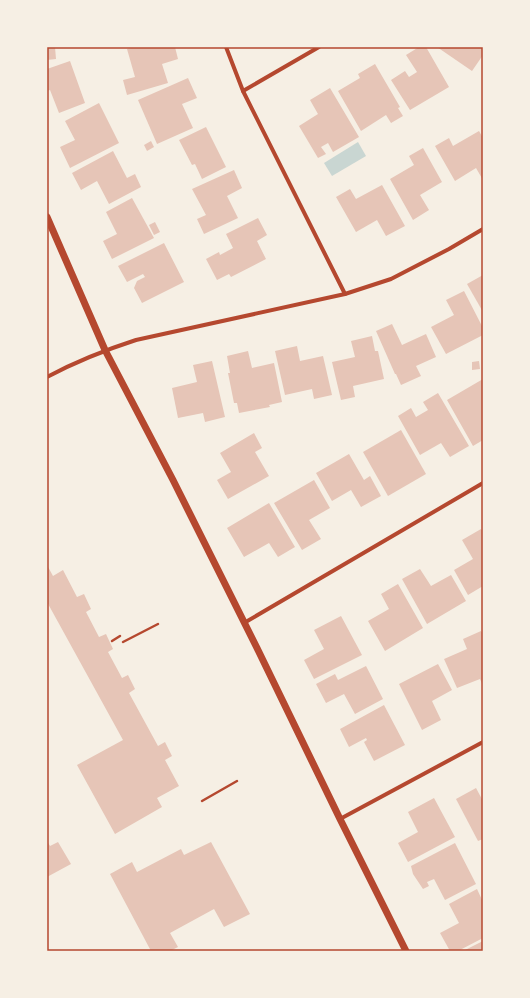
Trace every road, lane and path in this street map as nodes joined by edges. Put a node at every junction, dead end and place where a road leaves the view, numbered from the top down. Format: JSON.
{"nodes":[{"id":1,"x":226,"y":47,"type":"edge"},
{"id":2,"x":319,"y":47,"type":"edge"},
{"id":3,"x":243,"y":91,"type":"junction"},
{"id":4,"x":47,"y":217,"type":"edge"},
{"id":5,"x":483,"y":229,"type":"edge"},
{"id":6,"x":345,"y":294,"type":"junction"},
{"id":7,"x":104,"y":350,"type":"junction"},
{"id":8,"x":47,"y":377,"type":"edge"},
{"id":9,"x":483,"y":482,"type":"edge"},
{"id":10,"x":244,"y":623,"type":"junction"},
{"id":11,"x":158,"y":624,"type":"dead end"},
{"id":12,"x":120,"y":636,"type":"dead end"},
{"id":13,"x":112,"y":641,"type":"dead end"},
{"id":14,"x":123,"y":642,"type":"dead end"},
{"id":15,"x":483,"y":742,"type":"edge"},
{"id":16,"x":237,"y":781,"type":"dead end"},
{"id":17,"x":202,"y":801,"type":"dead end"},
{"id":18,"x":340,"y":819,"type":"junction"},
{"id":19,"x":406,"y":951,"type":"edge"}],
"edges":[{"from":1,"to":3,"type":"street"},
{"from":2,"to":3,"type":"street"},
{"from":3,"to":6,"type":"street"},
{"from":4,"to":7,"type":"street"},
{"from":5,"to":6,"type":"street"},
{"from":6,"to":7,"type":"street"},
{"from":7,"to":8,"type":"street"},
{"from":7,"to":10,"type":"street"},
{"from":9,"to":10,"type":"street"},
{"from":10,"to":18,"type":"street"},
{"from":11,"to":14,"type":"path"},
{"from":12,"to":13,"type":"path"},
{"from":15,"to":18,"type":"street"},
{"from":16,"to":17,"type":"path"},
{"from":18,"to":19,"type":"street"}]}
